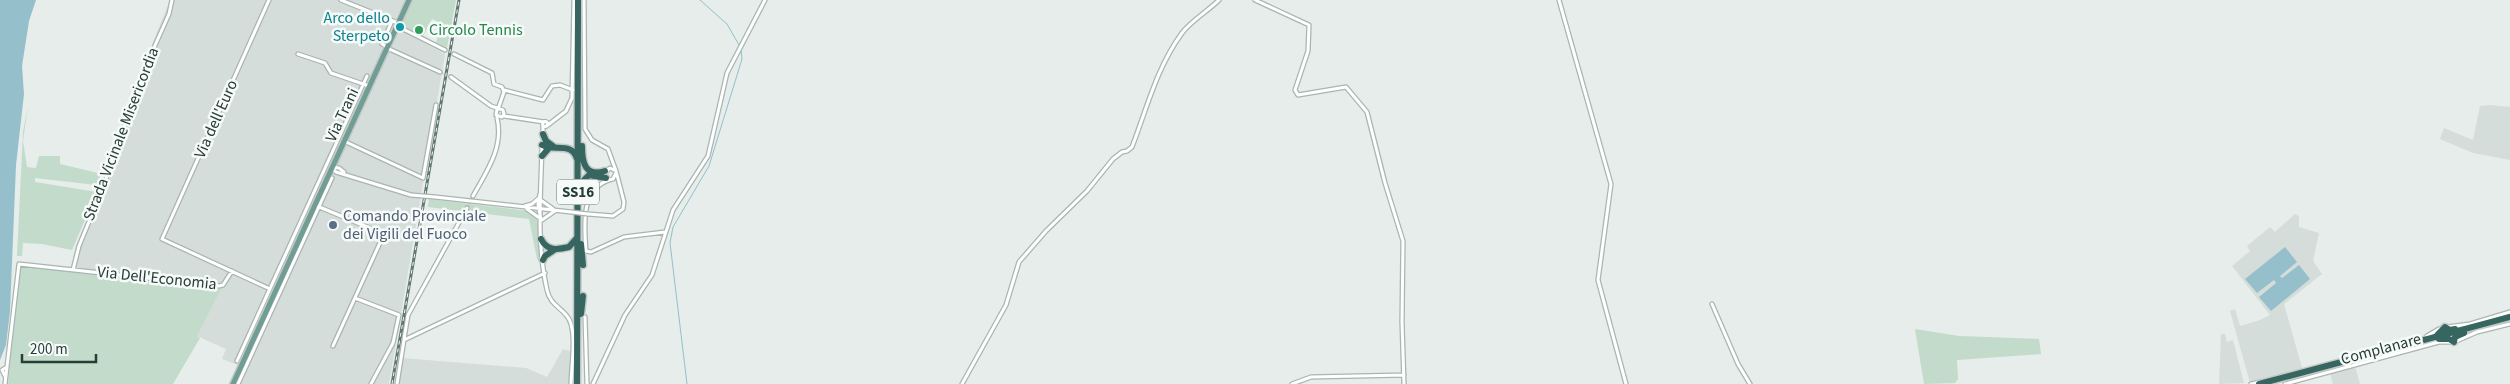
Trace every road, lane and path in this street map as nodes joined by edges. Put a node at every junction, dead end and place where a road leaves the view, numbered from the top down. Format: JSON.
{"nodes":[{"id":1,"x":172,"y":0,"type":"edge"},
{"id":2,"x":269,"y":0,"type":"edge"},
{"id":3,"x":341,"y":0,"type":"edge"},
{"id":4,"x":408,"y":0,"type":"edge"},
{"id":5,"x":574,"y":0,"type":"edge"},
{"id":6,"x":581,"y":0,"type":"edge"},
{"id":7,"x":765,"y":0,"type":"edge"},
{"id":8,"x":1219,"y":0,"type":"edge"},
{"id":9,"x":1255,"y":0,"type":"edge"},
{"id":10,"x":1559,"y":0,"type":"edge"},
{"id":11,"x":398,"y":25,"type":"junction"},
{"id":12,"x":387,"y":47,"type":"junction"},
{"id":13,"x":445,"y":50,"type":"dead end"},
{"id":14,"x":298,"y":54,"type":"dead end"},
{"id":15,"x":454,"y":54,"type":"dead end"},
{"id":16,"x":440,"y":72,"type":"tunnel mouth"},
{"id":17,"x":367,"y":76,"type":"dead end"},
{"id":18,"x":451,"y":77,"type":"tunnel mouth"},
{"id":19,"x":366,"y":85,"type":"junction"},
{"id":20,"x":504,"y":90,"type":"junction"},
{"id":21,"x":573,"y":90,"type":"junction"},
{"id":22,"x":436,"y":105,"type":"dead end"},
{"id":23,"x":499,"y":110,"type":"junction"},
{"id":24,"x":510,"y":115,"type":"junction"},
{"id":25,"x":500,"y":117,"type":"junction"},
{"id":26,"x":545,"y":124,"type":"junction"},
{"id":27,"x":578,"y":132,"type":"junction"},
{"id":28,"x":543,"y":133,"type":"joint"},
{"id":29,"x":344,"y":141,"type":"junction"},
{"id":30,"x":581,"y":141,"type":"junction"},
{"id":31,"x":338,"y":146,"type":"junction"},
{"id":32,"x":549,"y":146,"type":"junction"},
{"id":33,"x":566,"y":148,"type":"junction"},
{"id":34,"x":612,"y":155,"type":"junction"},
{"id":35,"x":336,"y":156,"type":"junction"},
{"id":36,"x":542,"y":156,"type":"joint"},
{"id":37,"x":577,"y":163,"type":"junction"},
{"id":38,"x":332,"y":168,"type":"junction"},
{"id":39,"x":339,"y":170,"type":"junction"},
{"id":40,"x":616,"y":172,"type":"junction"},
{"id":41,"x":607,"y":175,"type":"junction"},
{"id":42,"x":329,"y":179,"type":"junction"},
{"id":43,"x":321,"y":184,"type":"junction"},
{"id":44,"x":621,"y":189,"type":"junction"},
{"id":45,"x":581,"y":194,"type":"junction"},
{"id":46,"x":473,"y":196,"type":"tunnel mouth"},
{"id":47,"x":540,"y":199,"type":"junction"},
{"id":48,"x":316,"y":206,"type":"junction"},
{"id":49,"x":522,"y":207,"type":"junction"},
{"id":50,"x":467,"y":208,"type":"tunnel mouth"},
{"id":51,"x":539,"y":209,"type":"junction"},
{"id":52,"x":556,"y":210,"type":"junction"},
{"id":53,"x":538,"y":217,"type":"junction"},
{"id":54,"x":540,"y":222,"type":"junction"},
{"id":55,"x":665,"y":232,"type":"junction"},
{"id":56,"x":577,"y":235,"type":"junction"},
{"id":57,"x":541,"y":239,"type":"joint"},
{"id":58,"x":295,"y":241,"type":"junction"},
{"id":59,"x":580,"y":244,"type":"junction"},
{"id":60,"x":563,"y":249,"type":"junction"},
{"id":61,"x":296,"y":250,"type":"junction"},
{"id":62,"x":548,"y":250,"type":"junction"},
{"id":63,"x":543,"y":260,"type":"joint"},
{"id":64,"x":580,"y":266,"type":"junction"},
{"id":65,"x":73,"y":270,"type":"junction"},
{"id":66,"x":233,"y":271,"type":"junction"},
{"id":67,"x":544,"y":273,"type":"junction"},
{"id":68,"x":270,"y":289,"type":"junction"},
{"id":69,"x":583,"y":296,"type":"dead end"},
{"id":70,"x":355,"y":298,"type":"junction"},
{"id":71,"x":1712,"y":304,"type":"dead end"},
{"id":72,"x":2510,"y":312,"type":"edge"},
{"id":73,"x":583,"y":316,"type":"junction"},
{"id":74,"x":2510,"y":318,"type":"edge"},
{"id":75,"x":2510,"y":324,"type":"edge"},
{"id":76,"x":2444,"y":327,"type":"junction"},
{"id":77,"x":2464,"y":331,"type":"junction"},
{"id":78,"x":2432,"y":338,"type":"junction"},
{"id":79,"x":2439,"y":339,"type":"junction"},
{"id":80,"x":404,"y":340,"type":"junction"},
{"id":81,"x":252,"y":341,"type":"junction"},
{"id":82,"x":2454,"y":342,"type":"junction"},
{"id":83,"x":333,"y":346,"type":"dead end"},
{"id":84,"x":237,"y":361,"type":"dead end"},
{"id":85,"x":1404,"y":375,"type":"junction"},
{"id":86,"x":238,"y":378,"type":"junction"},
{"id":87,"x":6,"y":382,"type":"edge"},
{"id":88,"x":233,"y":384,"type":"edge"},
{"id":89,"x":238,"y":384,"type":"edge"},
{"id":90,"x":371,"y":384,"type":"edge"},
{"id":91,"x":397,"y":384,"type":"edge"},
{"id":92,"x":571,"y":384,"type":"edge"},
{"id":93,"x":579,"y":384,"type":"edge"},
{"id":94,"x":587,"y":384,"type":"edge"},
{"id":95,"x":594,"y":384,"type":"edge"},
{"id":96,"x":962,"y":384,"type":"edge"},
{"id":97,"x":1292,"y":384,"type":"edge"},
{"id":98,"x":1404,"y":384,"type":"edge"},
{"id":99,"x":1626,"y":384,"type":"edge"},
{"id":100,"x":1750,"y":384,"type":"edge"},
{"id":101,"x":2251,"y":384,"type":"edge"},
{"id":102,"x":2259,"y":384,"type":"edge"},
{"id":103,"x":2273,"y":384,"type":"edge"},
{"id":104,"x":2285,"y":384,"type":"edge"}],
"edges":[{"from":1,"to":65,"type":"street","name":"Strada Vicinale Misericordia"},
{"from":2,"to":66,"type":"street","name":"Via dell'Euro"},
{"from":3,"to":11,"type":"street"},
{"from":4,"to":11,"type":"main road","name":"Via Trani"},
{"from":5,"to":21,"type":"street"},
{"from":6,"to":27,"type":"highway","number":"SS16"},
{"from":6,"to":30,"type":"highway","number":"SS16"},
{"from":6,"to":34,"type":"street"},
{"from":7,"to":55,"type":"street"},
{"from":8,"to":96,"type":"street"},
{"from":9,"to":85,"type":"street"},
{"from":10,"to":99,"type":"street"},
{"from":11,"to":12,"type":"main road","name":"Via Trani"},
{"from":11,"to":13,"type":"street"},
{"from":12,"to":16,"type":"street"},
{"from":12,"to":19,"type":"main road","name":"Via Trani"},
{"from":14,"to":19,"type":"street"},
{"from":15,"to":20,"type":"street"},
{"from":17,"to":19,"type":"street","name":"Via Trani"},
{"from":18,"to":23,"type":"street"},
{"from":19,"to":29,"type":"main road","name":"Via Trani"},
{"from":19,"to":31,"type":"street","name":"Via Trani"},
{"from":20,"to":21,"type":"street"},
{"from":20,"to":23,"type":"street"},
{"from":21,"to":26,"type":"street"},
{"from":22,"to":29,"type":"street"},
{"from":23,"to":24,"type":"street"},
{"from":23,"to":25,"type":"street"},
{"from":23,"to":25,"type":"street"},
{"from":24,"to":25,"type":"street"},
{"from":24,"to":26,"type":"street"},
{"from":25,"to":46,"type":"street"},
{"from":26,"to":28,"type":"street"},
{"from":27,"to":33,"type":"highway"},
{"from":27,"to":37,"type":"highway","number":"SS16"},
{"from":28,"to":32,"type":"highway"},
{"from":29,"to":31,"type":"main road","name":"Via Trani"},
{"from":30,"to":41,"type":"highway","number":"SS16"},
{"from":30,"to":45,"type":"highway","number":"SS16"},
{"from":31,"to":35,"type":"main road","name":"Via Trani"},
{"from":31,"to":43,"type":"street","name":"Via Trani"},
{"from":32,"to":33,"type":"highway"},
{"from":32,"to":36,"type":"highway"},
{"from":33,"to":37,"type":"highway","number":"SS16"},
{"from":34,"to":40,"type":"street"},
{"from":34,"to":41,"type":"street"},
{"from":35,"to":38,"type":"main road","name":"Via Trani"},
{"from":35,"to":39,"type":"street"},
{"from":36,"to":47,"type":"street"},
{"from":37,"to":56,"type":"highway","number":"SS16"},
{"from":38,"to":39,"type":"street"},
{"from":38,"to":42,"type":"main road","name":"Via Trani"},
{"from":39,"to":42,"type":"street"},
{"from":39,"to":49,"type":"street","bridge":true},
{"from":40,"to":41,"type":"street"},
{"from":40,"to":41,"type":"street"},
{"from":40,"to":44,"type":"street"},
{"from":41,"to":44,"type":"street"},
{"from":41,"to":45,"type":"highway","number":"SS16"},
{"from":41,"to":55,"type":"street"},
{"from":42,"to":43,"type":"main road","name":"Via Trani"},
{"from":42,"to":48,"type":"street","name":"Via Trani"},
{"from":43,"to":48,"type":"main road","name":"Via Trani"},
{"from":43,"to":58,"type":"street","name":"Via Trani"},
{"from":44,"to":52,"type":"street","bridge":true},
{"from":45,"to":59,"type":"highway","number":"SS16"},
{"from":47,"to":49,"type":"street"},
{"from":47,"to":51,"type":"street"},
{"from":47,"to":52,"type":"street"},
{"from":48,"to":58,"type":"main road","name":"Via Trani"},
{"from":48,"to":61,"type":"street","name":"Via Trani"},
{"from":48,"to":70,"type":"street"},
{"from":49,"to":51,"type":"street"},
{"from":49,"to":53,"type":"street"},
{"from":50,"to":80,"type":"street"},
{"from":51,"to":52,"type":"street"},
{"from":51,"to":53,"type":"street"},
{"from":51,"to":54,"type":"street"},
{"from":52,"to":54,"type":"street"},
{"from":53,"to":54,"type":"street"},
{"from":54,"to":57,"type":"street"},
{"from":55,"to":95,"type":"street"},
{"from":56,"to":60,"type":"highway"},
{"from":56,"to":64,"type":"highway","number":"SS16"},
{"from":57,"to":62,"type":"highway"},
{"from":58,"to":61,"type":"main road","name":"Via Trani"},
{"from":58,"to":68,"type":"street","name":"Via Trani"},
{"from":59,"to":64,"type":"highway"},
{"from":59,"to":73,"type":"highway","number":"SS16"},
{"from":60,"to":62,"type":"highway"},
{"from":60,"to":64,"type":"highway"},
{"from":61,"to":81,"type":"main road","name":"Via Trani"},
{"from":62,"to":63,"type":"highway"},
{"from":63,"to":67,"type":"street"},
{"from":64,"to":93,"type":"highway","number":"SS16"},
{"from":65,"to":66,"type":"street","name":"Via Dell'Economia"},
{"from":65,"to":87,"type":"street"},
{"from":66,"to":68,"type":"street"},
{"from":67,"to":80,"type":"street"},
{"from":67,"to":92,"type":"street"},
{"from":68,"to":81,"type":"street","name":"Via Trani"},
{"from":69,"to":73,"type":"highway"},
{"from":70,"to":83,"type":"street"},
{"from":70,"to":90,"type":"street"},
{"from":71,"to":100,"type":"street"},
{"from":72,"to":76,"type":"street","name":"Complanare"},
{"from":73,"to":93,"type":"highway","number":"SS16"},
{"from":73,"to":94,"type":"street"},
{"from":74,"to":77,"type":"highway"},
{"from":75,"to":82,"type":"street","name":"Complanare"},
{"from":76,"to":77,"type":"highway"},
{"from":76,"to":78,"type":"highway"},
{"from":76,"to":101,"type":"street","name":"Complanare"},
{"from":77,"to":78,"type":"highway"},
{"from":77,"to":79,"type":"highway"},
{"from":77,"to":82,"type":"highway"},
{"from":78,"to":102,"type":"highway"},
{"from":79,"to":82,"type":"highway"},
{"from":79,"to":103,"type":"highway"},
{"from":80,"to":91,"type":"street"},
{"from":81,"to":84,"type":"street","name":"Via Trani"},
{"from":81,"to":86,"type":"main road","name":"Via Trani"},
{"from":82,"to":104,"type":"street","name":"Complanare"},
{"from":85,"to":97,"type":"street"},
{"from":85,"to":98,"type":"street"},
{"from":86,"to":88,"type":"main road","name":"Via Trani"},
{"from":86,"to":89,"type":"street","name":"Via Trani"}]}
